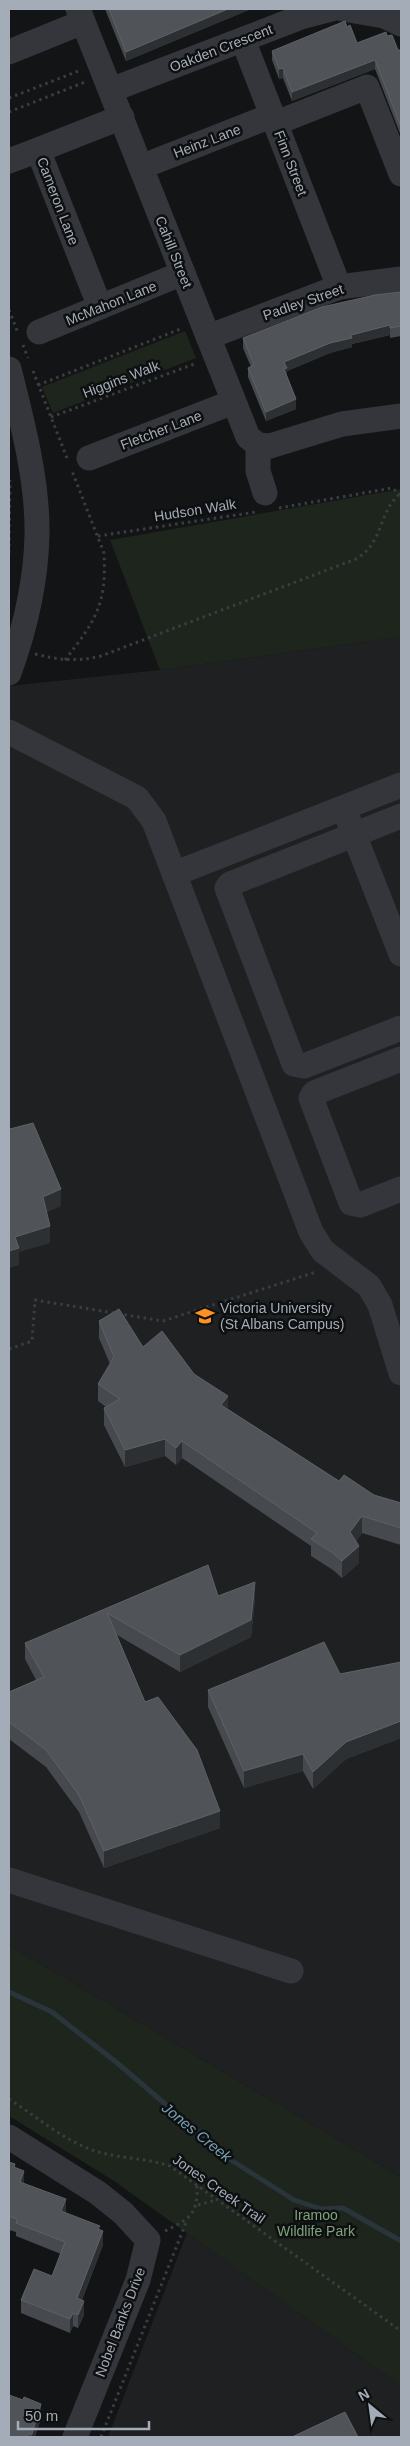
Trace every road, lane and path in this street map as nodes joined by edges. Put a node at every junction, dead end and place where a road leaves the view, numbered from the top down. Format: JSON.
{"nodes":[{"id":1,"x":332,"y":9,"type":"edge"},
{"id":2,"x":343,"y":9,"type":"edge"},
{"id":3,"x":81,"y":15,"type":"edge"},
{"id":4,"x":401,"y":24,"type":"edge"},
{"id":5,"x":243,"y":40,"type":"junction"},
{"id":6,"x":9,"y":52,"type":"edge"},
{"id":7,"x":84,"y":68,"type":"dead end"},
{"id":8,"x":99,"y":85,"type":"junction"},
{"id":9,"x":9,"y":98,"type":"edge"},
{"id":10,"x":9,"y":112,"type":"edge"},
{"id":11,"x":122,"y":117,"type":"junction"},
{"id":12,"x":274,"y":119,"type":"junction"},
{"id":13,"x":38,"y":150,"type":"junction"},
{"id":14,"x":9,"y":161,"type":"edge"},
{"id":15,"x":141,"y":167,"type":"junction"},
{"id":16,"x":401,"y":174,"type":"edge"},
{"id":17,"x":183,"y":273,"type":"junction"},
{"id":18,"x":401,"y":280,"type":"edge"},
{"id":19,"x":339,"y":287,"type":"junction"},
{"id":20,"x":100,"y":307,"type":"junction"},
{"id":21,"x":9,"y":310,"type":"edge"},
{"id":22,"x":186,"y":327,"type":"dead end"},
{"id":23,"x":39,"y":332,"type":"dead end"},
{"id":24,"x":208,"y":337,"type":"junction"},
{"id":25,"x":200,"y":362,"type":"dead end"},
{"id":26,"x":9,"y":369,"type":"edge"},
{"id":27,"x":38,"y":385,"type":"junction"},
{"id":28,"x":234,"y":402,"type":"junction"},
{"id":29,"x":401,"y":416,"type":"edge"},
{"id":30,"x":51,"y":417,"type":"junction"},
{"id":31,"x":258,"y":445,"type":"junction"},
{"id":32,"x":76,"y":462,"type":"junction"},
{"id":33,"x":10,"y":473,"type":"edge"},
{"id":34,"x":400,"y":494,"type":"edge"},
{"id":35,"x":266,"y":501,"type":"junction"},
{"id":36,"x":98,"y":536,"type":"junction"},
{"id":37,"x":9,"y":552,"type":"edge"},
{"id":38,"x":18,"y":649,"type":"junction"},
{"id":39,"x":65,"y":660,"type":"junction"},
{"id":40,"x":9,"y":673,"type":"edge"},
{"id":41,"x":9,"y":732,"type":"edge"},
{"id":42,"x":401,"y":785,"type":"edge"},
{"id":43,"x":343,"y":807,"type":"junction"},
{"id":44,"x":401,"y":816,"type":"edge"},
{"id":45,"x":354,"y":834,"type":"junction"},
{"id":46,"x":174,"y":874,"type":"junction"},
{"id":47,"x":401,"y":954,"type":"edge"},
{"id":48,"x":401,"y":1028,"type":"edge"},
{"id":49,"x":401,"y":1059,"type":"edge"},
{"id":50,"x":401,"y":1189,"type":"edge"},
{"id":51,"x":338,"y":1265,"type":"junction"},
{"id":52,"x":9,"y":1349,"type":"edge"},
{"id":53,"x":401,"y":1373,"type":"edge"},
{"id":54,"x":9,"y":1880,"type":"edge"},
{"id":55,"x":291,"y":1971,"type":"dead end"},
{"id":56,"x":9,"y":2099,"type":"edge"},
{"id":57,"x":9,"y":2137,"type":"edge"},
{"id":58,"x":197,"y":2186,"type":"junction"},
{"id":59,"x":216,"y":2200,"type":"junction"},
{"id":60,"x":198,"y":2205,"type":"junction"},
{"id":61,"x":187,"y":2220,"type":"junction"},
{"id":62,"x":148,"y":2240,"type":"junction"},
{"id":63,"x":401,"y":2331,"type":"edge"},
{"id":64,"x":75,"y":2437,"type":"edge"},
{"id":65,"x":101,"y":2437,"type":"edge"}],
"edges":[{"from":1,"to":5,"type":"street","name":"Oakden Crescent"},
{"from":2,"to":4,"type":"street"},
{"from":3,"to":6,"type":"street"},
{"from":3,"to":8,"type":"street","name":"Cahill Street"},
{"from":5,"to":8,"type":"street","name":"Oakden Crescent"},
{"from":5,"to":12,"type":"street","name":"Finn Street"},
{"from":7,"to":9,"type":"path"},
{"from":8,"to":10,"type":"path"},
{"from":8,"to":11,"type":"street","name":"Cahill Street"},
{"from":11,"to":13,"type":"street","name":"Cameron Lane"},
{"from":11,"to":15,"type":"street","name":"Cahill Street"},
{"from":12,"to":15,"type":"street","name":"Heinz Lane"},
{"from":12,"to":16,"type":"street","name":"Heinz Lane"},
{"from":12,"to":19,"type":"street","name":"Finn Street"},
{"from":13,"to":14,"type":"street"},
{"from":13,"to":20,"type":"street","name":"Cameron Lane"},
{"from":15,"to":17,"type":"street","name":"Cahill Street"},
{"from":17,"to":20,"type":"street","name":"McMahon Lane"},
{"from":17,"to":24,"type":"street","name":"Cahill Street"},
{"from":18,"to":19,"type":"street","name":"Padley Street"},
{"from":19,"to":24,"type":"street","name":"Padley Street"},
{"from":20,"to":23,"type":"street","name":"McMahon Lane"},
{"from":21,"to":27,"type":"path"},
{"from":22,"to":27,"type":"path","name":"Higgins Walk"},
{"from":24,"to":28,"type":"street","name":"Cahill Street"},
{"from":25,"to":30,"type":"path","name":"Higgins Walk"},
{"from":26,"to":38,"type":"street"},
{"from":27,"to":30,"type":"path"},
{"from":28,"to":31,"type":"street","name":"Cahill Street"},
{"from":28,"to":32,"type":"street","name":"Fletcher Lane"},
{"from":29,"to":31,"type":"street"},
{"from":30,"to":32,"type":"path"},
{"from":31,"to":35,"type":"street"},
{"from":32,"to":36,"type":"path"},
{"from":33,"to":37,"type":"path"},
{"from":34,"to":35,"type":"path"},
{"from":34,"to":39,"type":"path"},
{"from":35,"to":36,"type":"path","name":"Hudson Walk"},
{"from":36,"to":39,"type":"path"},
{"from":38,"to":39,"type":"path"},
{"from":38,"to":40,"type":"street"},
{"from":41,"to":46,"type":"street"},
{"from":42,"to":43,"type":"street"},
{"from":43,"to":45,"type":"street"},
{"from":43,"to":46,"type":"street"},
{"from":44,"to":45,"type":"street"},
{"from":45,"to":47,"type":"street"},
{"from":45,"to":48,"type":"street"},
{"from":46,"to":51,"type":"street"},
{"from":49,"to":50,"type":"street"},
{"from":51,"to":52,"type":"path"},
{"from":51,"to":53,"type":"street"},
{"from":54,"to":55,"type":"street"},
{"from":56,"to":58,"type":"path","name":"Jones Creek Trail"},
{"from":57,"to":62,"type":"street"},
{"from":58,"to":59,"type":"path","name":"Jones Creek Trail"},
{"from":58,"to":60,"type":"path"},
{"from":59,"to":60,"type":"path"},
{"from":59,"to":63,"type":"path","name":"Jones Creek Trail"},
{"from":60,"to":61,"type":"path"},
{"from":61,"to":62,"type":"path"},
{"from":61,"to":65,"type":"path"},
{"from":62,"to":64,"type":"street","name":"Nobel Banks Drive"}]}
